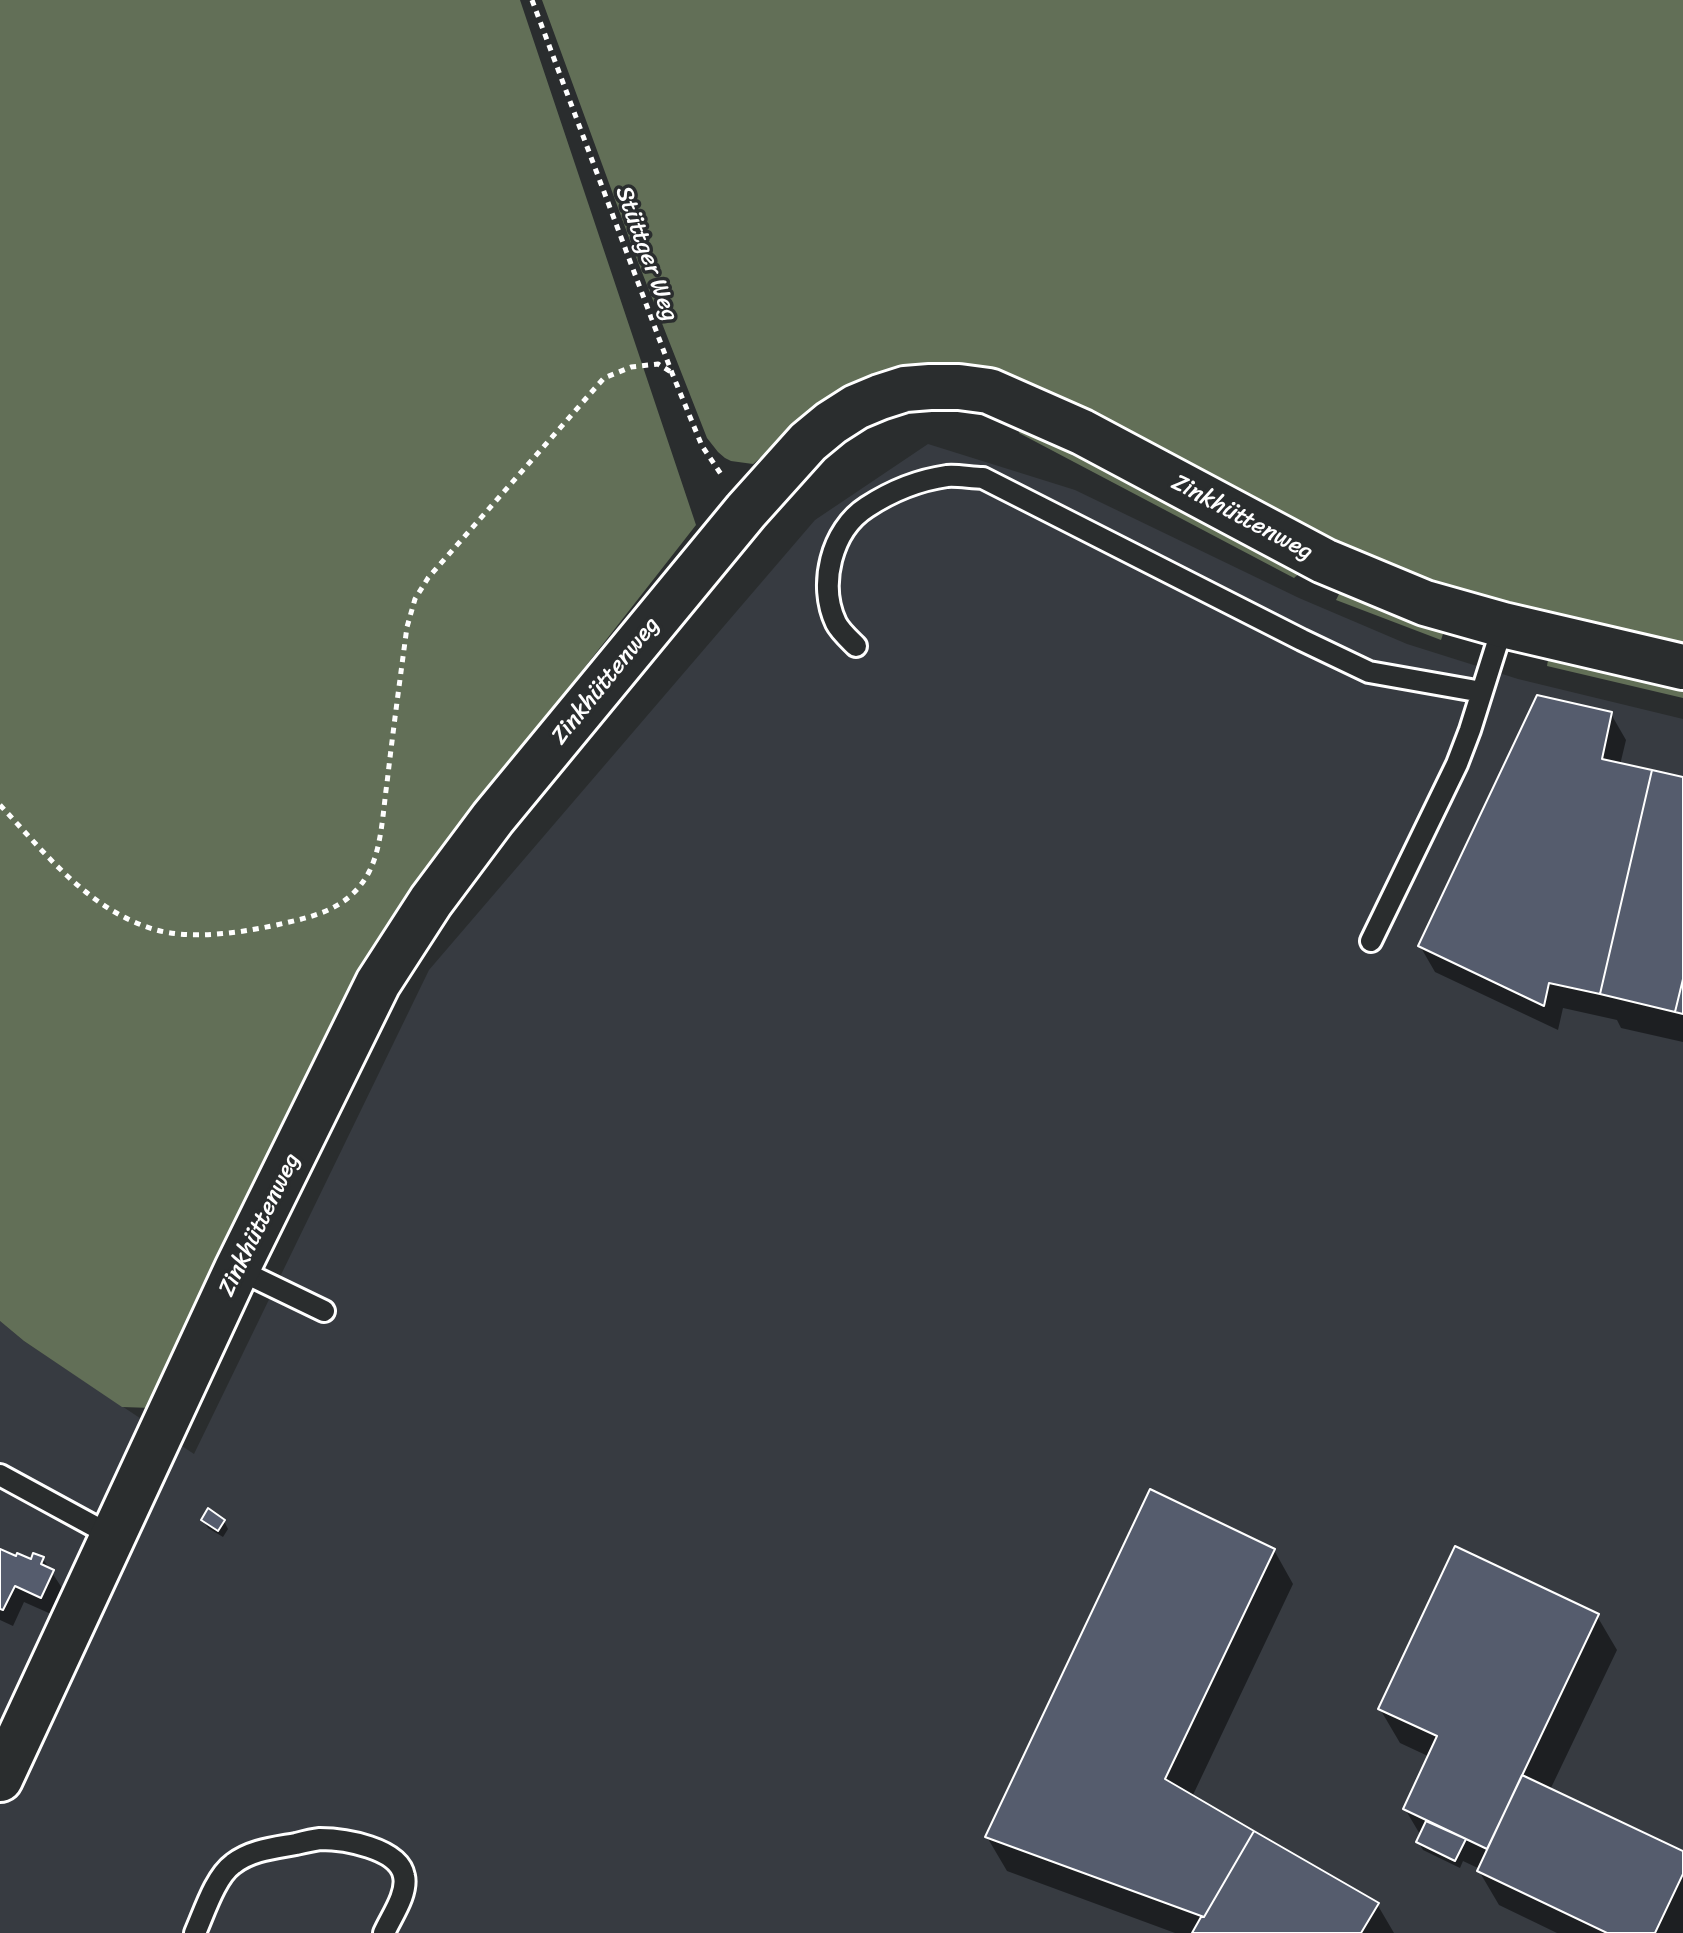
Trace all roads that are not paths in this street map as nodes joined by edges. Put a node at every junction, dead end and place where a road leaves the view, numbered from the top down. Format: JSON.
{"nodes":[{"id":1,"x":1503,"y":625,"type":"junction"},
{"id":2,"x":856,"y":646,"type":"dead end"},
{"id":3,"x":1683,"y":667,"type":"edge"},
{"id":4,"x":1482,"y":692,"type":"junction"},
{"id":5,"x":1371,"y":941,"type":"dead end"},
{"id":6,"x":237,"y":1269,"type":"junction"},
{"id":7,"x":324,"y":1311,"type":"dead end"},
{"id":8,"x":0,"y":1475,"type":"edge"},
{"id":9,"x":114,"y":1537,"type":"junction"},
{"id":10,"x":0,"y":1779,"type":"edge"},
{"id":11,"x":195,"y":1933,"type":"edge"},
{"id":12,"x":384,"y":1933,"type":"edge"}],
"edges":[{"from":1,"to":3,"type":"street","name":"Zinkhüttenweg"},
{"from":1,"to":4,"type":"lane"},
{"from":1,"to":6,"type":"street","name":"Zinkhüttenweg"},
{"from":2,"to":4,"type":"lane"},
{"from":4,"to":5,"type":"lane"},
{"from":6,"to":7,"type":"lane"},
{"from":6,"to":9,"type":"street","name":"Zinkhüttenweg"},
{"from":8,"to":9,"type":"lane"},
{"from":9,"to":10,"type":"street","name":"Zinkhüttenweg"},
{"from":11,"to":12,"type":"lane"}]}
